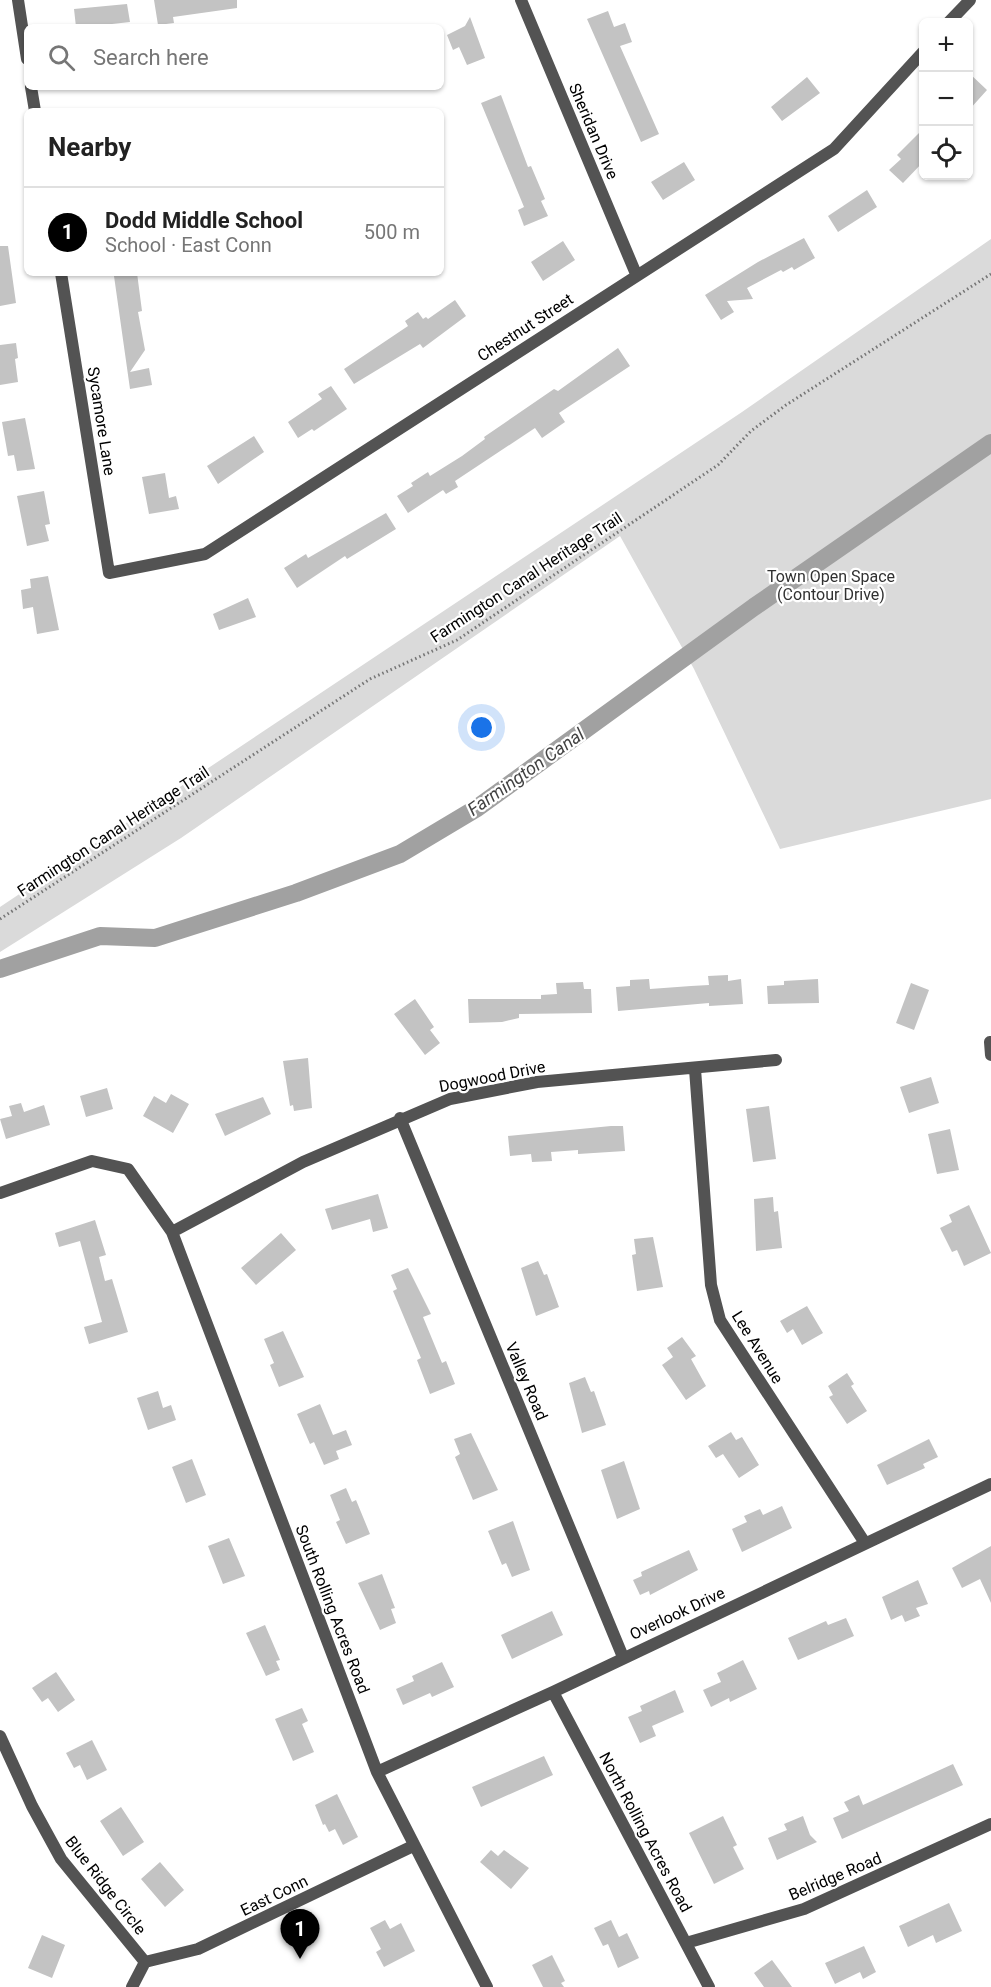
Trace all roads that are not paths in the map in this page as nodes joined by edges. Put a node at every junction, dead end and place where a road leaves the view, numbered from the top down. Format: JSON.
{"nodes":[{"id":1,"x":18,"y":0,"type":"edge"},
{"id":2,"x":521,"y":0,"type":"edge"},
{"id":3,"x":970,"y":0,"type":"edge"},
{"id":4,"x":953,"y":18,"type":"edge"},
{"id":5,"x":24,"y":39,"type":"edge"},
{"id":6,"x":919,"y":56,"type":"edge"},
{"id":7,"x":32,"y":90,"type":"edge"},
{"id":8,"x":35,"y":108,"type":"edge"},
{"id":9,"x":636,"y":274,"type":"junction"},
{"id":10,"x":61,"y":276,"type":"edge"},
{"id":11,"x":109,"y":573,"type":"joint"},
{"id":12,"x":990,"y":1042,"type":"edge"},
{"id":13,"x":991,"y":1055,"type":"edge"},
{"id":14,"x":776,"y":1060,"type":"dead end"},
{"id":15,"x":695,"y":1069,"type":"junction"},
{"id":16,"x":400,"y":1118,"type":"junction"},
{"id":17,"x":0,"y":1192,"type":"edge"},
{"id":18,"x":172,"y":1232,"type":"junction"},
{"id":19,"x":991,"y":1484,"type":"edge"},
{"id":20,"x":865,"y":1543,"type":"junction"},
{"id":21,"x":623,"y":1657,"type":"junction"},
{"id":22,"x":553,"y":1692,"type":"junction"},
{"id":23,"x":0,"y":1736,"type":"edge"},
{"id":24,"x":377,"y":1772,"type":"junction"},
{"id":25,"x":991,"y":1824,"type":"edge"},
{"id":26,"x":413,"y":1846,"type":"junction"},
{"id":27,"x":686,"y":1943,"type":"junction"},
{"id":28,"x":146,"y":1962,"type":"junction"},
{"id":29,"x":132,"y":1987,"type":"edge"},
{"id":30,"x":487,"y":1987,"type":"edge"},
{"id":31,"x":708,"y":1987,"type":"edge"}],
"edges":[{"from":1,"to":5,"type":"street"},
{"from":2,"to":9,"type":"street","name":"Sheridan Drive"},
{"from":3,"to":4,"type":"street"},
{"from":6,"to":9,"type":"street","name":"Chestnut Street"},
{"from":7,"to":8,"type":"street"},
{"from":9,"to":11,"type":"street","name":"Chestnut Street"},
{"from":10,"to":11,"type":"street","name":"Sycamore Lane"},
{"from":12,"to":13,"type":"street"},
{"from":14,"to":15,"type":"street","name":"Dogwood Drive"},
{"from":15,"to":16,"type":"street","name":"Dogwood Drive"},
{"from":15,"to":20,"type":"street","name":"Lee Avenue"},
{"from":16,"to":18,"type":"street","name":"Dogwood Drive"},
{"from":16,"to":21,"type":"street","name":"Valley Road"},
{"from":17,"to":18,"type":"street","name":"South Rolling Acres Road"},
{"from":18,"to":24,"type":"street","name":"South Rolling Acres Road"},
{"from":19,"to":20,"type":"street","name":"Overlook Drive"},
{"from":20,"to":21,"type":"street","name":"Overlook Drive"},
{"from":21,"to":22,"type":"street","name":"Overlook Drive"},
{"from":22,"to":24,"type":"street","name":"Overlook Drive"},
{"from":22,"to":27,"type":"street","name":"North Rolling Acres Road"},
{"from":23,"to":28,"type":"street","name":"Blue Ridge Circle"},
{"from":24,"to":26,"type":"street","name":"South Rolling Acres Road"},
{"from":25,"to":27,"type":"street","name":"Belridge Road"},
{"from":26,"to":28,"type":"street","name":"East Conn"},
{"from":26,"to":30,"type":"street","name":"South Rolling Acres Road"},
{"from":27,"to":31,"type":"street","name":"North Rolling Acres Road"},
{"from":28,"to":29,"type":"street"}]}
